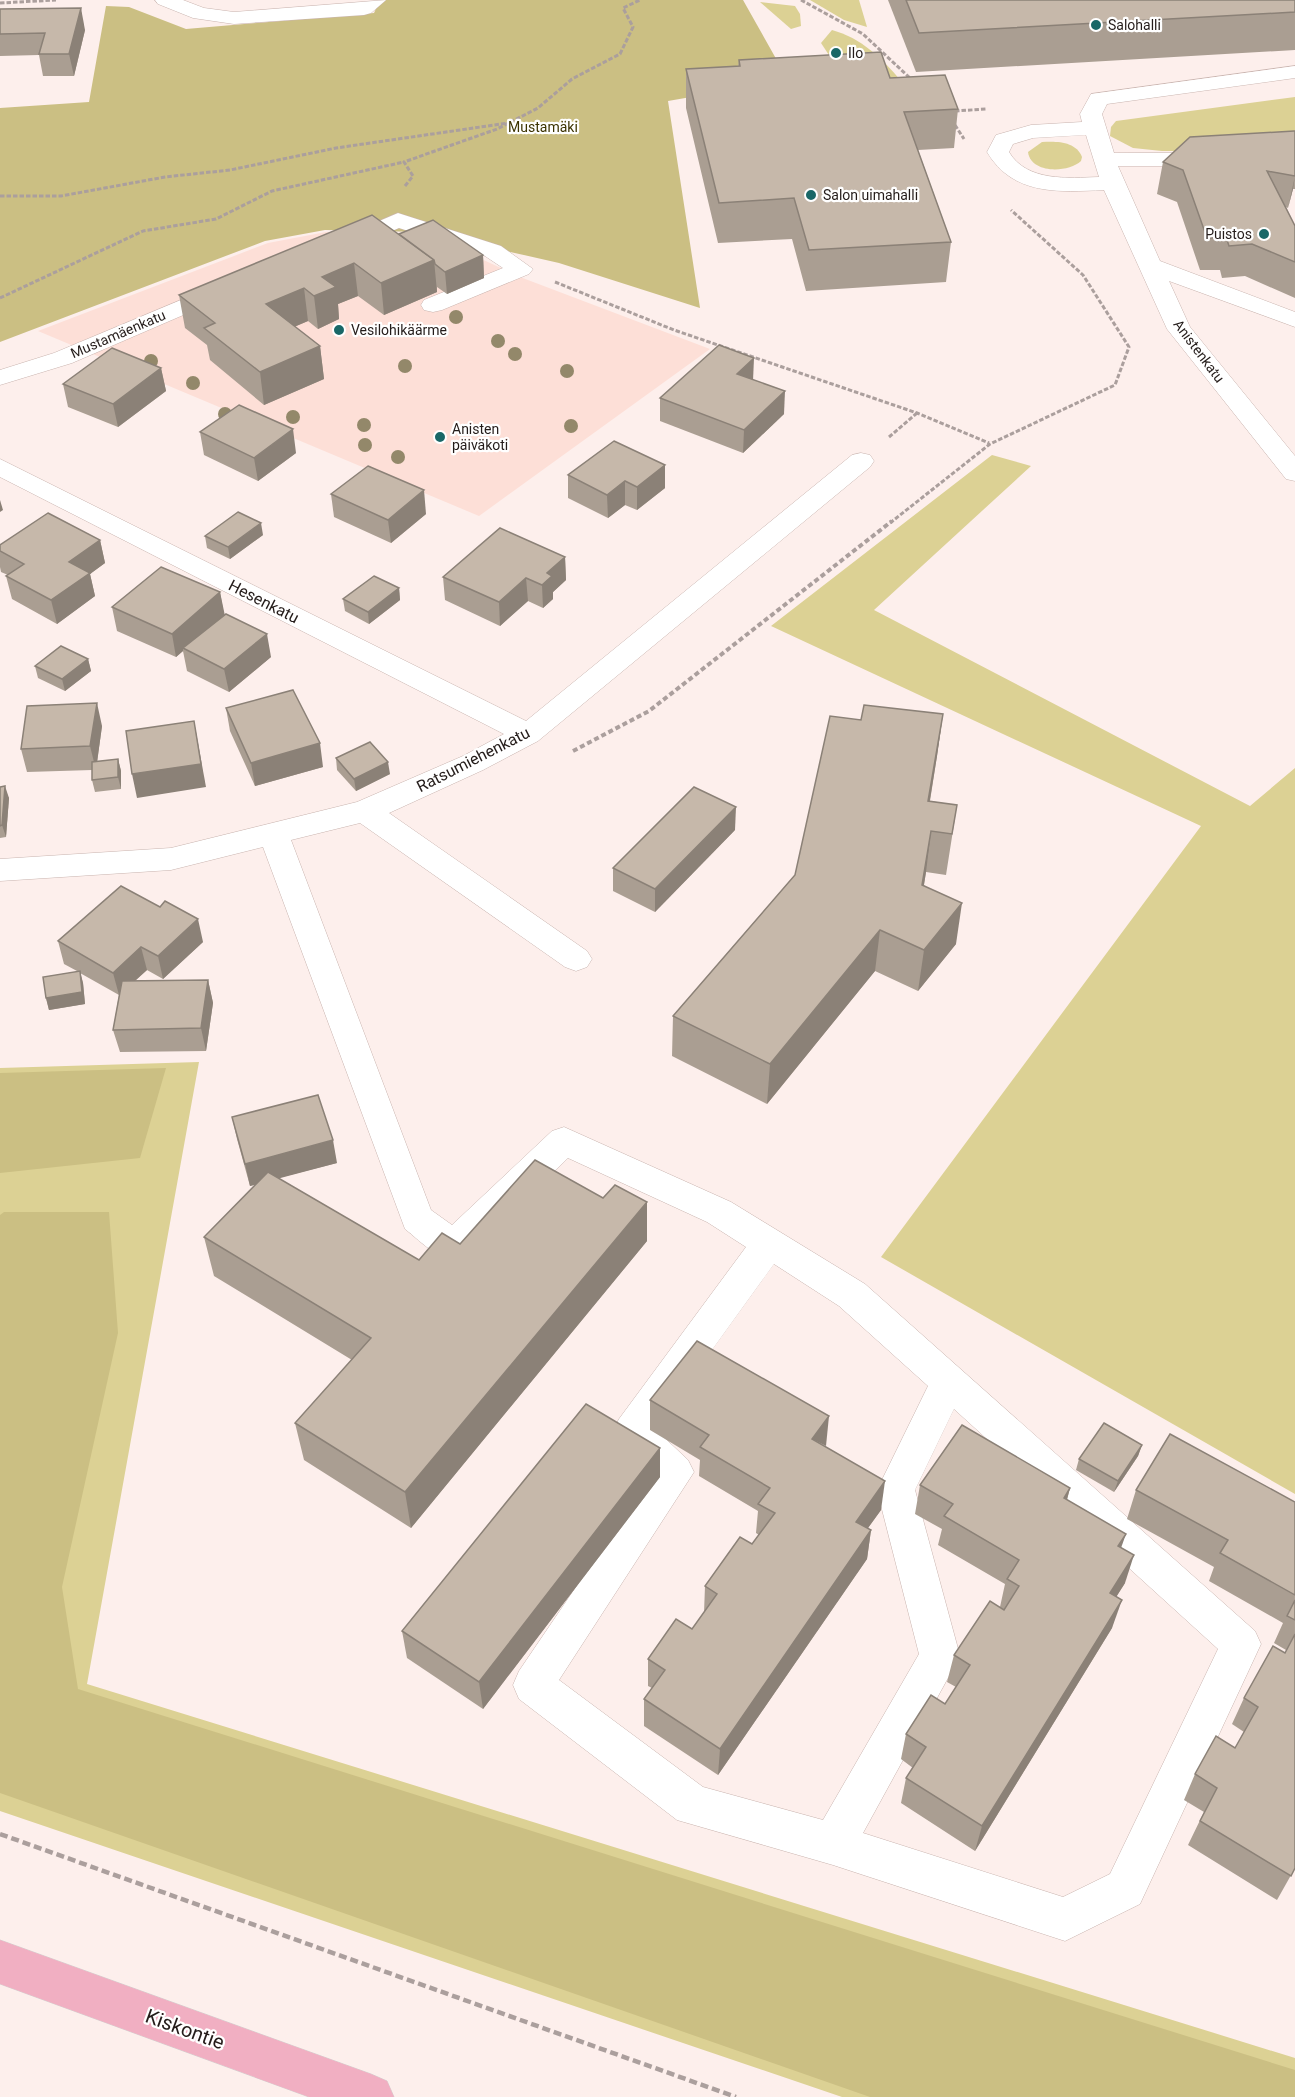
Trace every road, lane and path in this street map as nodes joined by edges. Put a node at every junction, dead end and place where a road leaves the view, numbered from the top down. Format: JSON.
{"nodes":[{"id":1,"x":56,"y":0,"type":"edge"},
{"id":2,"x":165,"y":0,"type":"edge"},
{"id":3,"x":376,"y":0,"type":"edge"},
{"id":4,"x":640,"y":0,"type":"edge"},
{"id":5,"x":801,"y":0,"type":"edge"},
{"id":6,"x":0,"y":3,"type":"edge"},
{"id":7,"x":1295,"y":72,"type":"edge"},
{"id":8,"x":913,"y":81,"type":"edge"},
{"id":9,"x":989,"y":109,"type":"dead end"},
{"id":10,"x":946,"y":112,"type":"edge"},
{"id":11,"x":952,"y":121,"type":"edge"},
{"id":12,"x":508,"y":123,"type":"junction"},
{"id":13,"x":1095,"y":128,"type":"junction"},
{"id":14,"x":964,"y":140,"type":"dead end"},
{"id":15,"x":1295,"y":159,"type":"edge"},
{"id":16,"x":404,"y":162,"type":"junction"},
{"id":17,"x":1109,"y":171,"type":"junction"},
{"id":18,"x":0,"y":196,"type":"edge"},
{"id":19,"x":1006,"y":206,"type":"dead end"},
{"id":20,"x":398,"y":220,"type":"junction"},
{"id":21,"x":323,"y":255,"type":"edge"},
{"id":22,"x":1151,"y":266,"type":"junction"},
{"id":23,"x":521,"y":269,"type":"junction"},
{"id":24,"x":239,"y":283,"type":"edge"},
{"id":25,"x":0,"y":298,"type":"edge"},
{"id":26,"x":433,"y":304,"type":"dead end"},
{"id":27,"x":1295,"y":320,"type":"edge"},
{"id":28,"x":0,"y":378,"type":"edge"},
{"id":29,"x":990,"y":444,"type":"junction"},
{"id":30,"x":861,"y":461,"type":"dead end"},
{"id":31,"x":0,"y":467,"type":"edge"},
{"id":32,"x":1295,"y":473,"type":"edge"},
{"id":33,"x":528,"y":734,"type":"junction"},
{"id":34,"x":568,"y":753,"type":"dead end"},
{"id":35,"x":365,"y":811,"type":"junction"},
{"id":36,"x":274,"y":834,"type":"junction"},
{"id":37,"x":0,"y":870,"type":"edge"},
{"id":38,"x":576,"y":959,"type":"dead end"},
{"id":39,"x":769,"y":1243,"type":"junction"},
{"id":40,"x":948,"y":1382,"type":"junction"},
{"id":41,"x":0,"y":1834,"type":"edge"},
{"id":42,"x":833,"y":1844,"type":"junction"},
{"id":43,"x":0,"y":1962,"type":"edge"},
{"id":44,"x":371,"y":2097,"type":"edge"},
{"id":45,"x":735,"y":2097,"type":"edge"}],
"edges":[{"from":1,"to":6,"type":"path"},
{"from":2,"to":3,"type":"street"},
{"from":4,"to":12,"type":"path"},
{"from":5,"to":8,"type":"path"},
{"from":7,"to":13,"type":"street"},
{"from":9,"to":10,"type":"path"},
{"from":11,"to":14,"type":"path"},
{"from":12,"to":16,"type":"path"},
{"from":12,"to":18,"type":"path"},
{"from":13,"to":17,"type":"street","name":"Anistenkatu"},
{"from":13,"to":17,"type":"street"},
{"from":15,"to":17,"type":"street"},
{"from":16,"to":20,"type":"path"},
{"from":16,"to":25,"type":"path"},
{"from":17,"to":22,"type":"street","name":"Anistenkatu"},
{"from":19,"to":29,"type":"path"},
{"from":20,"to":21,"type":"street"},
{"from":20,"to":23,"type":"street"},
{"from":22,"to":27,"type":"street"},
{"from":22,"to":32,"type":"street","name":"Anistenkatu"},
{"from":23,"to":26,"type":"street"},
{"from":23,"to":29,"type":"path"},
{"from":24,"to":28,"type":"street","name":"Mustamäenkatu"},
{"from":29,"to":34,"type":"path"},
{"from":30,"to":33,"type":"street","name":"Ratsumiehenkatu"},
{"from":31,"to":33,"type":"street","name":"Hesenkatu"},
{"from":33,"to":35,"type":"street","name":"Ratsumiehenkatu"},
{"from":35,"to":36,"type":"street","name":"Ratsumiehenkatu"},
{"from":35,"to":38,"type":"street"},
{"from":36,"to":37,"type":"street","name":"Ratsumiehenkatu"},
{"from":36,"to":39,"type":"street"},
{"from":39,"to":40,"type":"street"},
{"from":39,"to":42,"type":"street"},
{"from":40,"to":42,"type":"street"},
{"from":40,"to":42,"type":"street"},
{"from":41,"to":45,"type":"path"},
{"from":43,"to":44,"type":"main road","name":"Kiskontie"}]}
